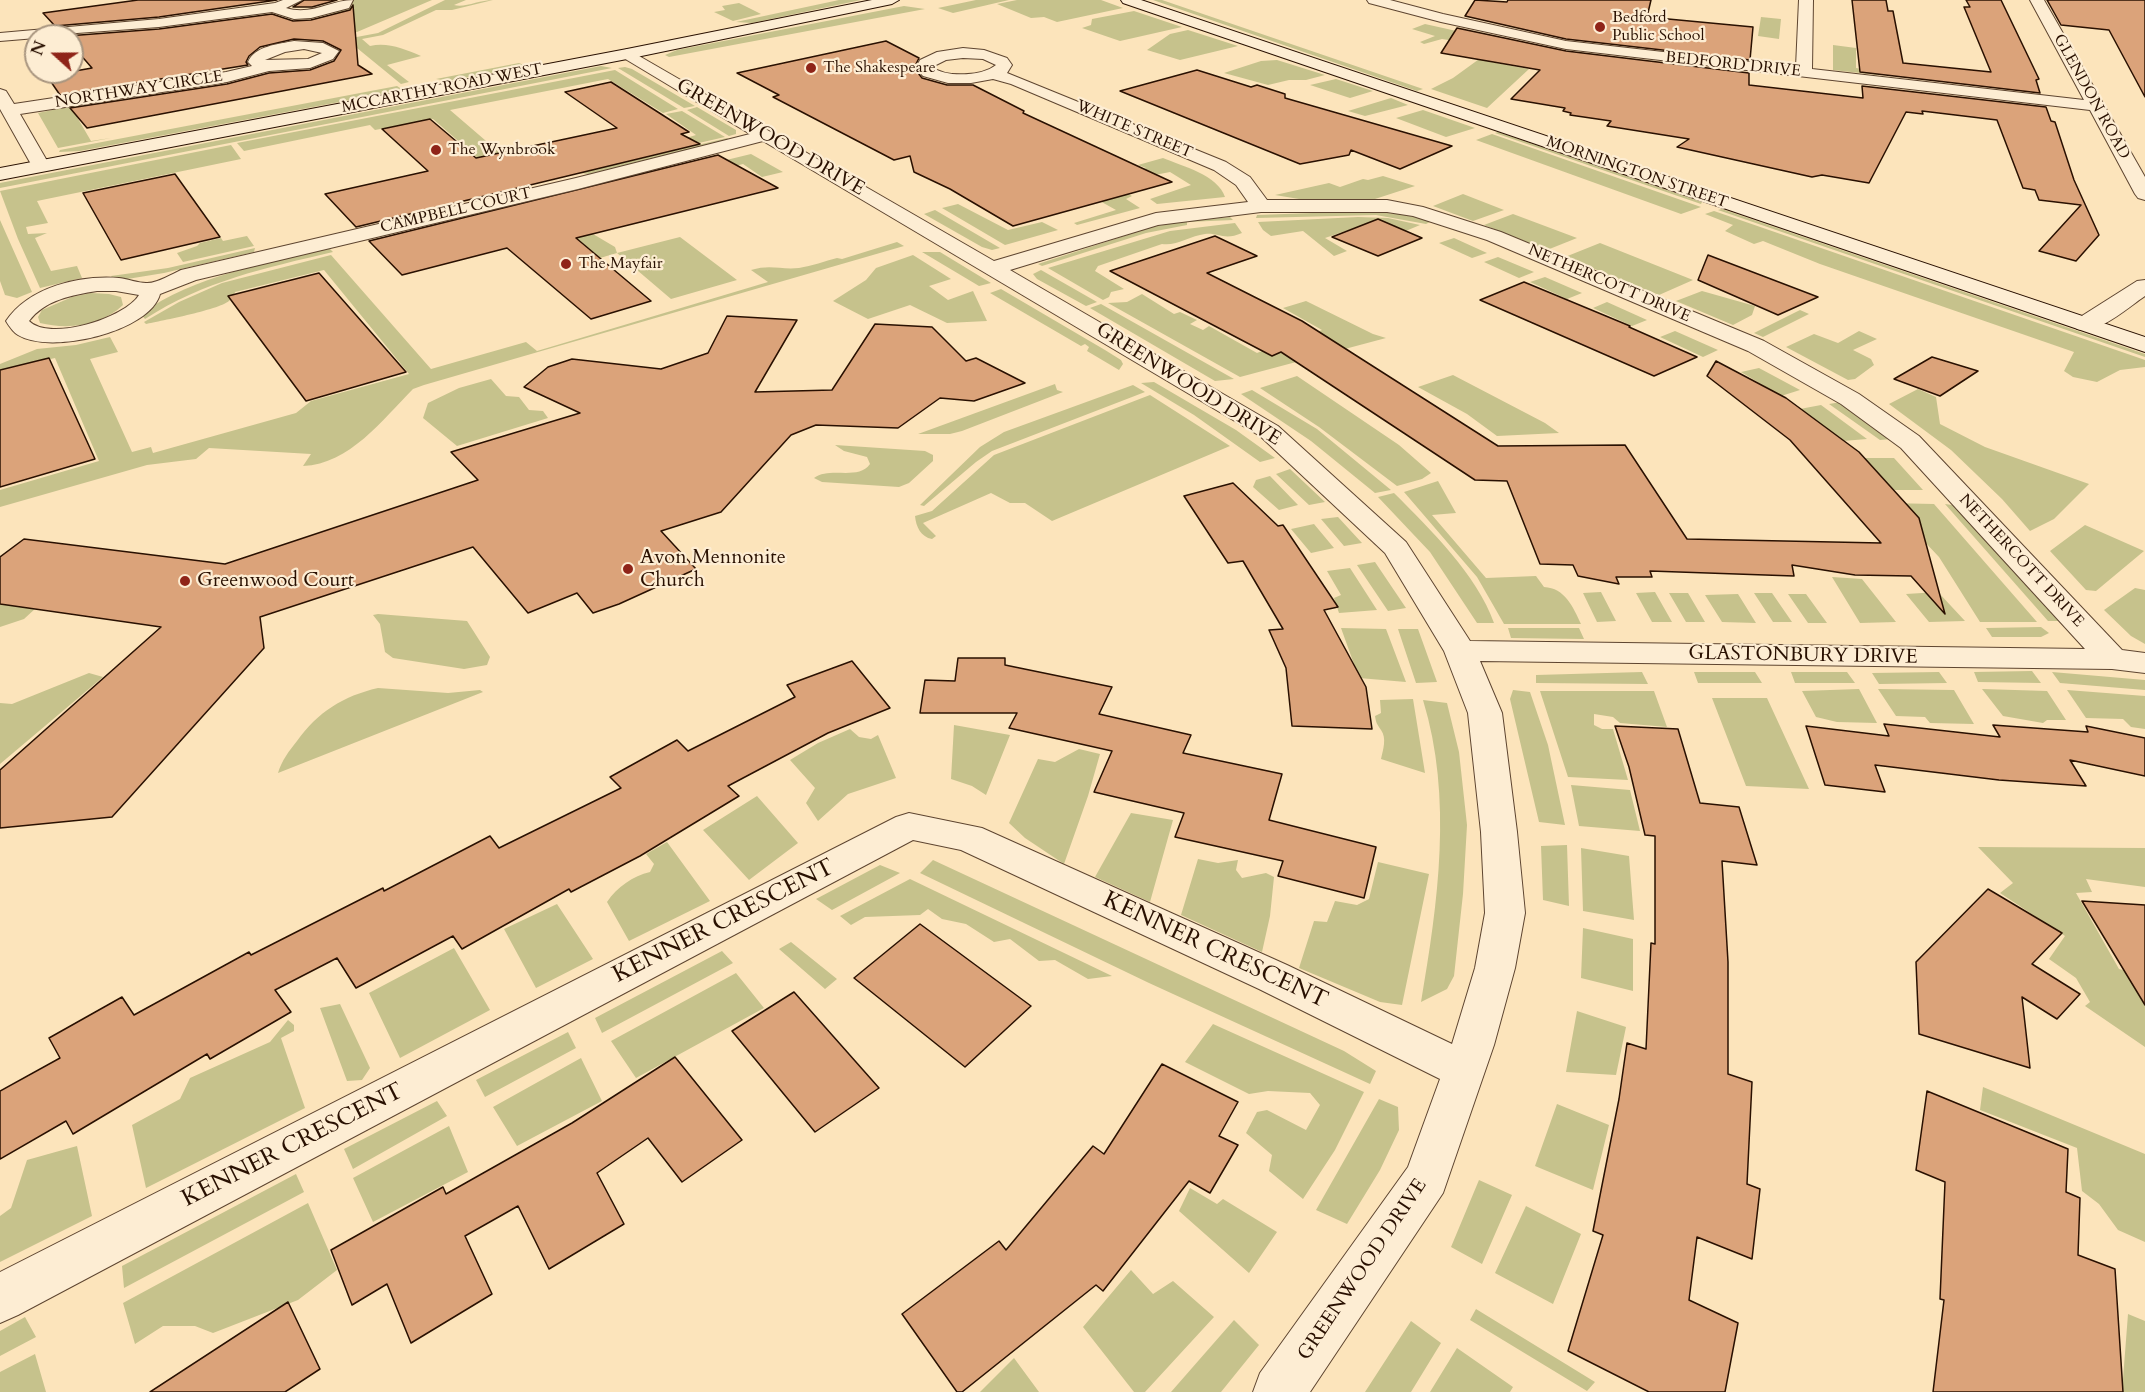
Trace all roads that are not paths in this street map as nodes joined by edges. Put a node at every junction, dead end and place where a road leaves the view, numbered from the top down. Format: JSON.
{"nodes":[{"id":1,"x":295,"y":0,"type":"edge"},
{"id":2,"x":346,"y":0,"type":"edge"},
{"id":3,"x":900,"y":0,"type":"edge"},
{"id":4,"x":1128,"y":0,"type":"edge"},
{"id":5,"x":1374,"y":0,"type":"edge"},
{"id":6,"x":1806,"y":0,"type":"edge"},
{"id":7,"x":2037,"y":0,"type":"edge"},
{"id":8,"x":885,"y":1,"type":"edge"},
{"id":9,"x":278,"y":7,"type":"junction"},
{"id":10,"x":0,"y":37,"type":"edge"},
{"id":11,"x":627,"y":54,"type":"junction"},
{"id":12,"x":268,"y":66,"type":"dead end"},
{"id":13,"x":1804,"y":73,"type":"junction"},
{"id":14,"x":994,"y":74,"type":"dead end"},
{"id":15,"x":0,"y":94,"type":"edge"},
{"id":16,"x":2096,"y":106,"type":"junction"},
{"id":17,"x":10,"y":110,"type":"junction"},
{"id":18,"x":766,"y":135,"type":"junction"},
{"id":19,"x":41,"y":166,"type":"junction"},
{"id":20,"x":0,"y":174,"type":"edge"},
{"id":21,"x":2145,"y":194,"type":"edge"},
{"id":22,"x":1261,"y":206,"type":"junction"},
{"id":23,"x":993,"y":268,"type":"junction"},
{"id":24,"x":2145,"y":286,"type":"edge"},
{"id":25,"x":148,"y":291,"type":"junction"},
{"id":26,"x":2085,"y":324,"type":"junction"},
{"id":27,"x":2145,"y":345,"type":"edge"},
{"id":28,"x":1460,"y":651,"type":"junction"},
{"id":29,"x":2112,"y":659,"type":"junction"},
{"id":30,"x":2145,"y":663,"type":"edge"},
{"id":31,"x":1464,"y":1070,"type":"junction"},
{"id":32,"x":0,"y":1298,"type":"edge"},
{"id":33,"x":1279,"y":1392,"type":"edge"}],
"edges":[{"from":1,"to":9,"type":"street"},
{"from":2,"to":9,"type":"street"},
{"from":3,"to":8,"type":"street","name":"MCCARTHY ROAD WEST"},
{"from":4,"to":26,"type":"street","name":"MORNINGTON STREET"},
{"from":5,"to":13,"type":"street","name":"BEDFORD DRIVE"},
{"from":6,"to":13,"type":"street"},
{"from":7,"to":16,"type":"street","name":"GLENDON ROAD"},
{"from":8,"to":11,"type":"street","name":"MCCARTHY ROAD WEST"},
{"from":9,"to":10,"type":"street"},
{"from":11,"to":18,"type":"street","name":"GREENWOOD DRIVE"},
{"from":11,"to":19,"type":"street","name":"MCCARTHY ROAD WEST"},
{"from":12,"to":17,"type":"street","name":"NORTHWAY CIRCLE"},
{"from":13,"to":16,"type":"street","name":"BEDFORD DRIVE"},
{"from":14,"to":22,"type":"street","name":"WHITE STREET"},
{"from":15,"to":17,"type":"street"},
{"from":16,"to":21,"type":"street","name":"GLENDON ROAD"},
{"from":17,"to":19,"type":"street"},
{"from":18,"to":23,"type":"street","name":"GREENWOOD DRIVE"},
{"from":18,"to":25,"type":"street","name":"CAMPBELL COURT"},
{"from":19,"to":20,"type":"street","name":"MCCARTHY ROAD WEST"},
{"from":22,"to":23,"type":"street","name":"NETHERCOTT DRIVE"},
{"from":22,"to":29,"type":"street","name":"NETHERCOTT DRIVE"},
{"from":23,"to":28,"type":"street","name":"GREENWOOD DRIVE"},
{"from":24,"to":26,"type":"street"},
{"from":25,"to":25,"type":"street"},
{"from":26,"to":27,"type":"street","name":"MORNINGTON STREET"},
{"from":28,"to":29,"type":"street","name":"GLASTONBURY DRIVE"},
{"from":28,"to":31,"type":"street","name":"GREENWOOD DRIVE"},
{"from":29,"to":30,"type":"street","name":"GLASTONBURY DRIVE"},
{"from":31,"to":32,"type":"street","name":"KENNER CRESCENT"},
{"from":31,"to":33,"type":"street","name":"GREENWOOD DRIVE"}]}
